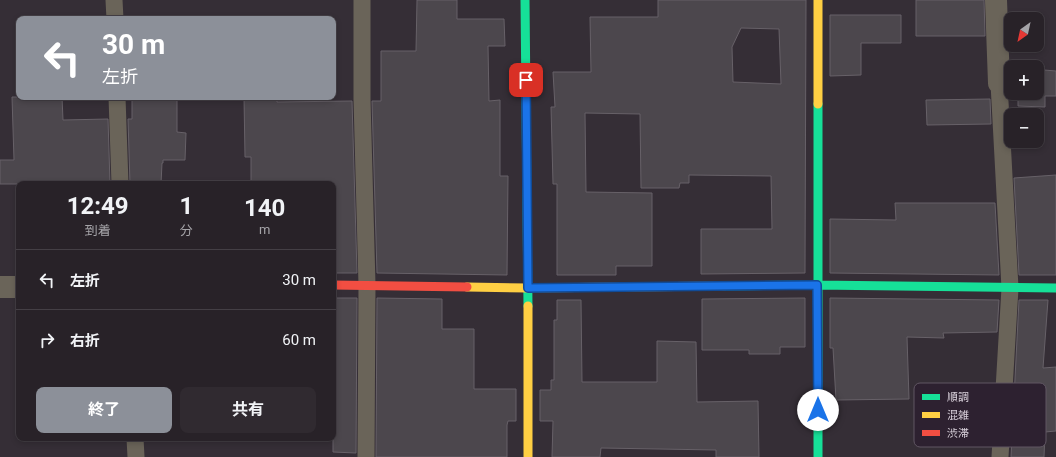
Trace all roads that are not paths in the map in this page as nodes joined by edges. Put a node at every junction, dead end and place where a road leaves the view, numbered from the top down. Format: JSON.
{"nodes":[{"id":1,"x":114,"y":0,"type":"edge"},
{"id":2,"x":362,"y":0,"type":"edge"},
{"id":3,"x":525,"y":0,"type":"edge"},
{"id":4,"x":818,"y":0,"type":"edge"},
{"id":5,"x":996,"y":0,"type":"edge"},
{"id":6,"x":115,"y":16,"type":"edge"},
{"id":7,"x":998,"y":83,"type":"joint"},
{"id":8,"x":117,"y":100,"type":"edge"},
{"id":9,"x":120,"y":181,"type":"edge"},
{"id":10,"x":336,"y":285,"type":"edge"},
{"id":11,"x":367,"y":285,"type":"junction"},
{"id":12,"x":817,"y":285,"type":"junction"},
{"id":13,"x":0,"y":287,"type":"edge"},
{"id":14,"x":16,"y":287,"type":"edge"},
{"id":15,"x":528,"y":288,"type":"junction"},
{"id":16,"x":1010,"y":288,"type":"junction"},
{"id":17,"x":1056,"y":288,"type":"edge"},
{"id":18,"x":1004,"y":383,"type":"edge"},
{"id":19,"x":135,"y":441,"type":"edge"},
{"id":20,"x":1001,"y":447,"type":"edge"},
{"id":21,"x":136,"y":457,"type":"edge"},
{"id":22,"x":366,"y":457,"type":"edge"},
{"id":23,"x":528,"y":457,"type":"edge"},
{"id":24,"x":818,"y":457,"type":"edge"},
{"id":25,"x":1000,"y":457,"type":"edge"}],
"edges":[{"from":1,"to":6,"type":"lane"},
{"from":2,"to":11,"type":"lane"},
{"from":3,"to":15,"type":"street"},
{"from":4,"to":12,"type":"street"},
{"from":5,"to":7,"type":"street"},
{"from":7,"to":16,"type":"lane"},
{"from":8,"to":9,"type":"lane"},
{"from":10,"to":11,"type":"street"},
{"from":11,"to":15,"type":"street"},
{"from":11,"to":22,"type":"lane"},
{"from":12,"to":15,"type":"street"},
{"from":12,"to":16,"type":"street"},
{"from":12,"to":24,"type":"street"},
{"from":13,"to":14,"type":"street"},
{"from":15,"to":23,"type":"street"},
{"from":16,"to":17,"type":"street"},
{"from":16,"to":18,"type":"lane"},
{"from":19,"to":21,"type":"lane"},
{"from":20,"to":25,"type":"lane"}]}
